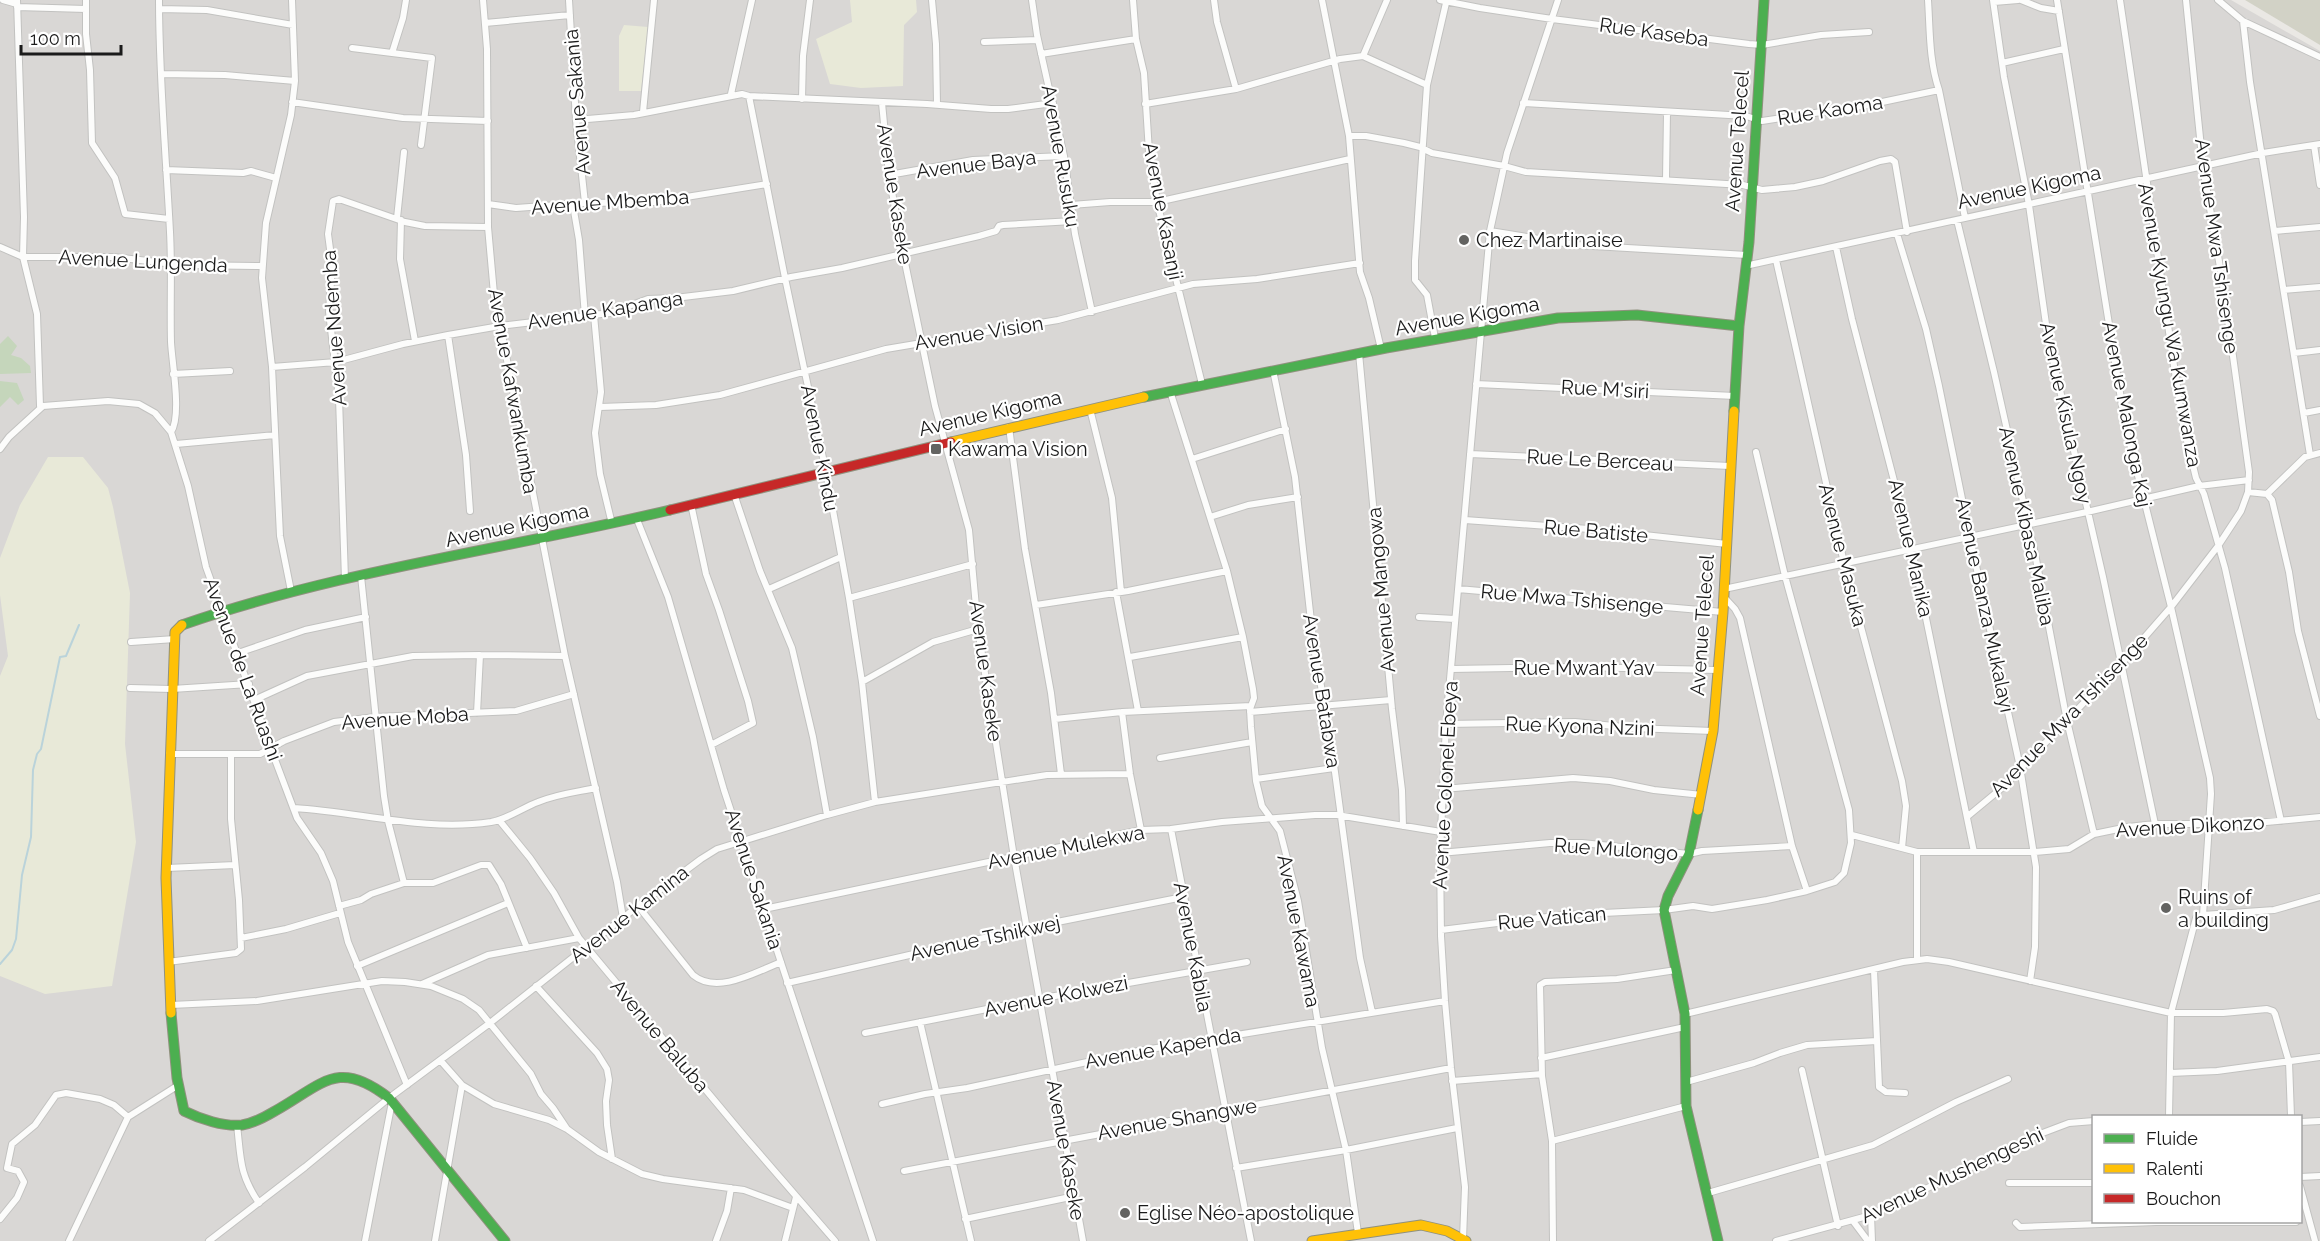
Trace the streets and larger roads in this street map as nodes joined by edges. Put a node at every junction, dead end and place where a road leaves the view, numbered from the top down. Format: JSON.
{"nodes":[{"id":1,"x":3,"y":0,"type":"edge"},
{"id":2,"x":86,"y":0,"type":"edge"},
{"id":3,"x":159,"y":0,"type":"edge"},
{"id":4,"x":292,"y":0,"type":"edge"},
{"id":5,"x":406,"y":0,"type":"edge"},
{"id":6,"x":483,"y":0,"type":"edge"},
{"id":7,"x":569,"y":0,"type":"edge"},
{"id":8,"x":654,"y":0,"type":"edge"},
{"id":9,"x":752,"y":0,"type":"edge"},
{"id":10,"x":810,"y":0,"type":"edge"},
{"id":11,"x":932,"y":0,"type":"edge"},
{"id":12,"x":1032,"y":0,"type":"edge"},
{"id":13,"x":1133,"y":0,"type":"edge"},
{"id":14,"x":1214,"y":0,"type":"edge"},
{"id":15,"x":1322,"y":0,"type":"edge"},
{"id":16,"x":1387,"y":0,"type":"edge"},
{"id":17,"x":1558,"y":0,"type":"edge"},
{"id":18,"x":1764,"y":0,"type":"edge"},
{"id":19,"x":1928,"y":0,"type":"edge"},
{"id":20,"x":2020,"y":0,"type":"edge"},
{"id":21,"x":2057,"y":0,"type":"edge"},
{"id":22,"x":2120,"y":0,"type":"edge"},
{"id":23,"x":2186,"y":0,"type":"edge"},
{"id":24,"x":2218,"y":0,"type":"edge"},
{"id":25,"x":1443,"y":1,"type":"edge"},
{"id":26,"x":1993,"y":1,"type":"edge"},
{"id":27,"x":17,"y":4,"type":"edge"},
{"id":28,"x":87,"y":9,"type":"junction"},
{"id":29,"x":159,"y":9,"type":"junction"},
{"id":30,"x":2059,"y":11,"type":"junction"},
{"id":31,"x":570,"y":15,"type":"junction"},
{"id":32,"x":1552,"y":19,"type":"junction"},
{"id":33,"x":2243,"y":21,"type":"junction"},
{"id":34,"x":485,"y":23,"type":"junction"},
{"id":35,"x":293,"y":25,"type":"junction"},
{"id":36,"x":1869,"y":32,"type":"dead end"},
{"id":37,"x":1136,"y":39,"type":"junction"},
{"id":38,"x":1038,"y":40,"type":"junction"},
{"id":39,"x":984,"y":42,"type":"dead end"},
{"id":40,"x":1762,"y":45,"type":"junction"},
{"id":41,"x":352,"y":48,"type":"dead end"},
{"id":42,"x":2064,"y":49,"type":"junction"},
{"id":43,"x":392,"y":53,"type":"junction"},
{"id":44,"x":1041,"y":54,"type":"junction"},
{"id":45,"x":1363,"y":56,"type":"junction"},
{"id":46,"x":2320,"y":57,"type":"edge"},
{"id":47,"x":1335,"y":60,"type":"junction"},
{"id":48,"x":2002,"y":63,"type":"junction"},
{"id":49,"x":161,"y":74,"type":"junction"},
{"id":50,"x":295,"y":81,"type":"junction"},
{"id":51,"x":1427,"y":85,"type":"junction"},
{"id":52,"x":1236,"y":88,"type":"junction"},
{"id":53,"x":1939,"y":90,"type":"junction"},
{"id":54,"x":731,"y":94,"type":"junction"},
{"id":55,"x":749,"y":96,"type":"junction"},
{"id":56,"x":802,"y":99,"type":"junction"},
{"id":57,"x":292,"y":102,"type":"junction"},
{"id":58,"x":882,"y":103,"type":"junction"},
{"id":59,"x":1053,"y":103,"type":"junction"},
{"id":60,"x":1523,"y":103,"type":"junction"},
{"id":61,"x":937,"y":104,"type":"junction"},
{"id":62,"x":1146,"y":104,"type":"junction"},
{"id":63,"x":643,"y":112,"type":"junction"},
{"id":64,"x":1667,"y":112,"type":"junction"},
{"id":65,"x":423,"y":119,"type":"junction"},
{"id":66,"x":1755,"y":119,"type":"junction"},
{"id":67,"x":576,"y":120,"type":"junction"},
{"id":68,"x":488,"y":121,"type":"junction"},
{"id":69,"x":1349,"y":136,"type":"junction"},
{"id":70,"x":2317,"y":144,"type":"edge"},
{"id":71,"x":421,"y":145,"type":"dead end"},
{"id":72,"x":1423,"y":148,"type":"junction"},
{"id":73,"x":404,"y":152,"type":"dead end"},
{"id":74,"x":2263,"y":153,"type":"junction"},
{"id":75,"x":1064,"y":156,"type":"junction"},
{"id":76,"x":1350,"y":159,"type":"junction"},
{"id":77,"x":1504,"y":166,"type":"junction"},
{"id":78,"x":2203,"y":167,"type":"junction"},
{"id":79,"x":166,"y":170,"type":"junction"},
{"id":80,"x":889,"y":176,"type":"junction"},
{"id":81,"x":276,"y":178,"type":"junction"},
{"id":82,"x":1666,"y":180,"type":"junction"},
{"id":83,"x":2145,"y":180,"type":"junction"},
{"id":84,"x":767,"y":184,"type":"junction"},
{"id":85,"x":2320,"y":185,"type":"edge"},
{"id":86,"x":1751,"y":187,"type":"junction"},
{"id":87,"x":2087,"y":193,"type":"junction"},
{"id":88,"x":1157,"y":202,"type":"junction"},
{"id":89,"x":585,"y":203,"type":"junction"},
{"id":90,"x":489,"y":204,"type":"junction"},
{"id":91,"x":573,"y":205,"type":"junction"},
{"id":92,"x":2029,"y":205,"type":"junction"},
{"id":93,"x":1071,"y":206,"type":"junction"},
{"id":94,"x":1965,"y":218,"type":"junction"},
{"id":95,"x":169,"y":219,"type":"junction"},
{"id":96,"x":399,"y":219,"type":"junction"},
{"id":97,"x":1957,"y":220,"type":"junction"},
{"id":98,"x":1073,"y":221,"type":"junction"},
{"id":99,"x":488,"y":227,"type":"junction"},
{"id":100,"x":2320,"y":227,"type":"edge"},
{"id":101,"x":1490,"y":231,"type":"junction"},
{"id":102,"x":2276,"y":231,"type":"junction"},
{"id":103,"x":1907,"y":232,"type":"junction"},
{"id":104,"x":1897,"y":234,"type":"junction"},
{"id":105,"x":0,"y":247,"type":"edge"},
{"id":106,"x":1836,"y":247,"type":"junction"},
{"id":107,"x":903,"y":253,"type":"junction"},
{"id":108,"x":1747,"y":255,"type":"junction"},
{"id":109,"x":23,"y":257,"type":"junction"},
{"id":110,"x":1776,"y":260,"type":"junction"},
{"id":111,"x":1360,"y":263,"type":"junction"},
{"id":112,"x":171,"y":264,"type":"junction"},
{"id":113,"x":262,"y":266,"type":"junction"},
{"id":114,"x":1745,"y":266,"type":"junction"},
{"id":115,"x":785,"y":278,"type":"junction"},
{"id":116,"x":2320,"y":287,"type":"edge"},
{"id":117,"x":1178,"y":288,"type":"junction"},
{"id":118,"x":2284,"y":290,"type":"junction"},
{"id":119,"x":1092,"y":312,"type":"junction"},
{"id":120,"x":594,"y":315,"type":"junction"},
{"id":121,"x":585,"y":316,"type":"junction"},
{"id":122,"x":500,"y":326,"type":"junction"},
{"id":123,"x":1739,"y":326,"type":"junction"},
{"id":124,"x":1481,"y":331,"type":"junction"},
{"id":125,"x":448,"y":335,"type":"junction"},
{"id":126,"x":1434,"y":338,"type":"junction"},
{"id":127,"x":415,"y":341,"type":"junction"},
{"id":128,"x":923,"y":343,"type":"junction"},
{"id":129,"x":1381,"y":349,"type":"junction"},
{"id":130,"x":2320,"y":350,"type":"edge"},
{"id":131,"x":1359,"y":353,"type":"junction"},
{"id":132,"x":2294,"y":353,"type":"junction"},
{"id":133,"x":336,"y":362,"type":"junction"},
{"id":134,"x":272,"y":368,"type":"junction"},
{"id":135,"x":1273,"y":370,"type":"junction"},
{"id":136,"x":230,"y":371,"type":"dead end"},
{"id":137,"x":805,"y":371,"type":"junction"},
{"id":138,"x":173,"y":374,"type":"junction"},
{"id":139,"x":1202,"y":384,"type":"junction"},
{"id":140,"x":1476,"y":384,"type":"junction"},
{"id":141,"x":1170,"y":391,"type":"junction"},
{"id":142,"x":1735,"y":396,"type":"junction"},
{"id":143,"x":40,"y":406,"type":"junction"},
{"id":144,"x":600,"y":407,"type":"junction"},
{"id":145,"x":1090,"y":409,"type":"junction"},
{"id":146,"x":2320,"y":410,"type":"edge"},
{"id":147,"x":2304,"y":413,"type":"junction"},
{"id":148,"x":1009,"y":427,"type":"junction"},
{"id":149,"x":1286,"y":429,"type":"junction"},
{"id":150,"x":171,"y":432,"type":"junction"},
{"id":151,"x":275,"y":435,"type":"junction"},
{"id":152,"x":944,"y":441,"type":"junction"},
{"id":153,"x":176,"y":444,"type":"junction"},
{"id":154,"x":0,"y":448,"type":"edge"},
{"id":155,"x":1756,"y":452,"type":"dead end"},
{"id":156,"x":2320,"y":453,"type":"edge"},
{"id":157,"x":1470,"y":454,"type":"junction"},
{"id":158,"x":2310,"y":454,"type":"junction"},
{"id":159,"x":1192,"y":459,"type":"junction"},
{"id":160,"x":1730,"y":466,"type":"junction"},
{"id":161,"x":826,"y":472,"type":"junction"},
{"id":162,"x":2249,"y":480,"type":"junction"},
{"id":163,"x":2199,"y":486,"type":"junction"},
{"id":164,"x":2248,"y":492,"type":"junction"},
{"id":165,"x":734,"y":494,"type":"junction"},
{"id":166,"x":2267,"y":494,"type":"junction"},
{"id":167,"x":1298,"y":497,"type":"junction"},
{"id":168,"x":2144,"y":499,"type":"junction"},
{"id":169,"x":691,"y":504,"type":"junction"},
{"id":170,"x":470,"y":511,"type":"dead end"},
{"id":171,"x":2087,"y":512,"type":"junction"},
{"id":172,"x":635,"y":517,"type":"junction"},
{"id":173,"x":1210,"y":517,"type":"junction"},
{"id":174,"x":1465,"y":520,"type":"junction"},
{"id":175,"x":612,"y":524,"type":"junction"},
{"id":176,"x":2028,"y":525,"type":"junction"},
{"id":177,"x":1970,"y":538,"type":"junction"},
{"id":178,"x":541,"y":540,"type":"junction"},
{"id":179,"x":1727,"y":543,"type":"junction"},
{"id":180,"x":2218,"y":546,"type":"junction"},
{"id":181,"x":1912,"y":549,"type":"junction"},
{"id":182,"x":841,"y":557,"type":"junction"},
{"id":183,"x":1844,"y":562,"type":"junction"},
{"id":184,"x":973,"y":564,"type":"junction"},
{"id":185,"x":1227,"y":571,"type":"junction"},
{"id":186,"x":361,"y":576,"type":"junction"},
{"id":187,"x":1785,"y":576,"type":"junction"},
{"id":188,"x":345,"y":579,"type":"junction"},
{"id":189,"x":1458,"y":589,"type":"junction"},
{"id":190,"x":768,"y":590,"type":"junction"},
{"id":191,"x":291,"y":591,"type":"junction"},
{"id":192,"x":1119,"y":592,"type":"junction"},
{"id":193,"x":1724,"y":593,"type":"junction"},
{"id":194,"x":849,"y":598,"type":"junction"},
{"id":195,"x":1036,"y":605,"type":"junction"},
{"id":196,"x":2171,"y":607,"type":"junction"},
{"id":197,"x":221,"y":611,"type":"junction"},
{"id":198,"x":1723,"y":612,"type":"junction"},
{"id":199,"x":366,"y":617,"type":"junction"},
{"id":200,"x":1419,"y":617,"type":"dead end"},
{"id":201,"x":1455,"y":619,"type":"junction"},
{"id":202,"x":978,"y":629,"type":"junction"},
{"id":203,"x":1243,"y":637,"type":"junction"},
{"id":204,"x":175,"y":639,"type":"junction"},
{"id":205,"x":131,"y":642,"type":"dead end"},
{"id":206,"x":238,"y":653,"type":"junction"},
{"id":207,"x":480,"y":655,"type":"junction"},
{"id":208,"x":566,"y":656,"type":"junction"},
{"id":209,"x":1130,"y":657,"type":"junction"},
{"id":210,"x":2122,"y":663,"type":"junction"},
{"id":211,"x":371,"y":665,"type":"junction"},
{"id":212,"x":1450,"y":669,"type":"junction"},
{"id":213,"x":1717,"y":670,"type":"junction"},
{"id":214,"x":862,"y":682,"type":"junction"},
{"id":215,"x":249,"y":684,"type":"junction"},
{"id":216,"x":130,"y":688,"type":"dead end"},
{"id":217,"x":172,"y":689,"type":"junction"},
{"id":218,"x":574,"y":694,"type":"junction"},
{"id":219,"x":254,"y":699,"type":"junction"},
{"id":220,"x":1391,"y":699,"type":"junction"},
{"id":221,"x":1325,"y":707,"type":"junction"},
{"id":222,"x":1251,"y":709,"type":"junction"},
{"id":223,"x":1138,"y":711,"type":"junction"},
{"id":224,"x":1122,"y":712,"type":"junction"},
{"id":225,"x":477,"y":713,"type":"junction"},
{"id":226,"x":2320,"y":716,"type":"edge"},
{"id":227,"x":375,"y":717,"type":"junction"},
{"id":228,"x":1055,"y":719,"type":"junction"},
{"id":229,"x":2067,"y":721,"type":"junction"},
{"id":230,"x":1446,"y":724,"type":"junction"},
{"id":231,"x":1713,"y":731,"type":"junction"},
{"id":232,"x":1252,"y":742,"type":"junction"},
{"id":233,"x":711,"y":745,"type":"junction"},
{"id":234,"x":271,"y":749,"type":"junction"},
{"id":235,"x":169,"y":754,"type":"junction"},
{"id":236,"x":231,"y":755,"type":"junction"},
{"id":237,"x":1160,"y":758,"type":"dead end"},
{"id":238,"x":2020,"y":767,"type":"junction"},
{"id":239,"x":1334,"y":768,"type":"junction"},
{"id":240,"x":1061,"y":774,"type":"junction"},
{"id":241,"x":1130,"y":774,"type":"junction"},
{"id":242,"x":1256,"y":779,"type":"junction"},
{"id":243,"x":1002,"y":782,"type":"junction"},
{"id":244,"x":596,"y":788,"type":"junction"},
{"id":245,"x":1443,"y":789,"type":"junction"},
{"id":246,"x":1702,"y":795,"type":"junction"},
{"id":247,"x":875,"y":802,"type":"junction"},
{"id":248,"x":294,"y":808,"type":"junction"},
{"id":249,"x":827,"y":815,"type":"junction"},
{"id":250,"x":1340,"y":816,"type":"junction"},
{"id":251,"x":1968,"y":816,"type":"junction"},
{"id":252,"x":2320,"y":817,"type":"edge"},
{"id":253,"x":1272,"y":819,"type":"junction"},
{"id":254,"x":499,"y":820,"type":"junction"},
{"id":255,"x":388,"y":821,"type":"junction"},
{"id":256,"x":2281,"y":821,"type":"junction"},
{"id":257,"x":2155,"y":824,"type":"junction"},
{"id":258,"x":2208,"y":824,"type":"junction"},
{"id":259,"x":1403,"y":826,"type":"junction"},
{"id":260,"x":1171,"y":829,"type":"junction"},
{"id":261,"x":1141,"y":830,"type":"junction"},
{"id":262,"x":1441,"y":832,"type":"junction"},
{"id":263,"x":2094,"y":834,"type":"junction"},
{"id":264,"x":1851,"y":835,"type":"junction"},
{"id":265,"x":742,"y":841,"type":"junction"},
{"id":266,"x":1792,"y":846,"type":"junction"},
{"id":267,"x":1902,"y":849,"type":"junction"},
{"id":268,"x":1917,"y":852,"type":"junction"},
{"id":269,"x":1974,"y":852,"type":"junction"},
{"id":270,"x":2035,"y":852,"type":"junction"},
{"id":271,"x":1440,"y":853,"type":"junction"},
{"id":272,"x":1689,"y":854,"type":"junction"},
{"id":273,"x":1014,"y":857,"type":"junction"},
{"id":274,"x":235,"y":865,"type":"junction"},
{"id":275,"x":167,"y":868,"type":"junction"},
{"id":276,"x":404,"y":883,"type":"junction"},
{"id":277,"x":1807,"y":891,"type":"junction"},
{"id":278,"x":1183,"y":897,"type":"junction"},
{"id":279,"x":2320,"y":897,"type":"edge"},
{"id":280,"x":508,"y":903,"type":"junction"},
{"id":281,"x":638,"y":906,"type":"junction"},
{"id":282,"x":764,"y":909,"type":"junction"},
{"id":283,"x":339,"y":910,"type":"junction"},
{"id":284,"x":1664,"y":910,"type":"junction"},
{"id":285,"x":2203,"y":915,"type":"junction"},
{"id":286,"x":623,"y":918,"type":"junction"},
{"id":287,"x":1027,"y":928,"type":"junction"},
{"id":288,"x":1441,"y":930,"type":"junction"},
{"id":289,"x":579,"y":938,"type":"junction"},
{"id":290,"x":241,"y":939,"type":"junction"},
{"id":291,"x":587,"y":946,"type":"junction"},
{"id":292,"x":527,"y":948,"type":"junction"},
{"id":293,"x":1917,"y":960,"type":"junction"},
{"id":294,"x":168,"y":962,"type":"junction"},
{"id":295,"x":781,"y":962,"type":"junction"},
{"id":296,"x":1247,"y":962,"type":"dead end"},
{"id":297,"x":357,"y":966,"type":"junction"},
{"id":298,"x":1198,"y":970,"type":"junction"},
{"id":299,"x":1676,"y":970,"type":"junction"},
{"id":300,"x":1874,"y":970,"type":"junction"},
{"id":301,"x":2030,"y":981,"type":"junction"},
{"id":302,"x":787,"y":982,"type":"junction"},
{"id":303,"x":366,"y":984,"type":"junction"},
{"id":304,"x":422,"y":984,"type":"junction"},
{"id":305,"x":536,"y":986,"type":"junction"},
{"id":306,"x":1038,"y":999,"type":"junction"},
{"id":307,"x":1445,"y":1001,"type":"junction"},
{"id":308,"x":171,"y":1005,"type":"junction"},
{"id":309,"x":1372,"y":1012,"type":"junction"},
{"id":310,"x":2171,"y":1013,"type":"junction"},
{"id":311,"x":1685,"y":1014,"type":"junction"},
{"id":312,"x":920,"y":1022,"type":"junction"},
{"id":313,"x":1316,"y":1022,"type":"junction"},
{"id":314,"x":490,"y":1023,"type":"junction"},
{"id":315,"x":1685,"y":1026,"type":"junction"},
{"id":316,"x":865,"y":1033,"type":"dead end"},
{"id":317,"x":1211,"y":1040,"type":"junction"},
{"id":318,"x":1876,"y":1041,"type":"junction"},
{"id":319,"x":2320,"y":1057,"type":"edge"},
{"id":320,"x":1541,"y":1058,"type":"junction"},
{"id":321,"x":440,"y":1060,"type":"junction"},
{"id":322,"x":2289,"y":1062,"type":"junction"},
{"id":323,"x":1450,"y":1068,"type":"junction"},
{"id":324,"x":1052,"y":1069,"type":"junction"},
{"id":325,"x":1802,"y":1070,"type":"dead end"},
{"id":326,"x":2170,"y":1073,"type":"junction"},
{"id":327,"x":1542,"y":1074,"type":"junction"},
{"id":328,"x":2008,"y":1079,"type":"dead end"},
{"id":329,"x":1452,"y":1081,"type":"junction"},
{"id":330,"x":1686,"y":1082,"type":"junction"},
{"id":331,"x":407,"y":1085,"type":"junction"},
{"id":332,"x":462,"y":1085,"type":"junction"},
{"id":333,"x":177,"y":1086,"type":"junction"},
{"id":334,"x":1332,"y":1091,"type":"junction"},
{"id":335,"x":936,"y":1093,"type":"junction"},
{"id":336,"x":1905,"y":1093,"type":"dead end"},
{"id":337,"x":390,"y":1100,"type":"junction"},
{"id":338,"x":882,"y":1104,"type":"dead end"},
{"id":339,"x":1686,"y":1106,"type":"junction"},
{"id":340,"x":1225,"y":1110,"type":"junction"},
{"id":341,"x":2169,"y":1115,"type":"edge"},
{"id":342,"x":2291,"y":1115,"type":"edge"},
{"id":343,"x":128,"y":1117,"type":"junction"},
{"id":344,"x":2092,"y":1121,"type":"edge"},
{"id":345,"x":2320,"y":1121,"type":"edge"},
{"id":346,"x":2302,"y":1122,"type":"edge"},
{"id":347,"x":237,"y":1125,"type":"junction"},
{"id":348,"x":1457,"y":1128,"type":"junction"},
{"id":349,"x":567,"y":1129,"type":"junction"},
{"id":350,"x":1066,"y":1140,"type":"junction"},
{"id":351,"x":1552,"y":1141,"type":"junction"},
{"id":352,"x":1346,"y":1150,"type":"junction"},
{"id":353,"x":612,"y":1159,"type":"junction"},
{"id":354,"x":1822,"y":1160,"type":"junction"},
{"id":355,"x":950,"y":1161,"type":"junction"},
{"id":356,"x":1236,"y":1168,"type":"junction"},
{"id":357,"x":904,"y":1171,"type":"dead end"},
{"id":358,"x":448,"y":1172,"type":"junction"},
{"id":359,"x":2320,"y":1176,"type":"edge"},
{"id":360,"x":2302,"y":1177,"type":"edge"},
{"id":361,"x":2009,"y":1183,"type":"dead end"},
{"id":362,"x":2092,"y":1183,"type":"edge"},
{"id":363,"x":731,"y":1188,"type":"junction"},
{"id":364,"x":2302,"y":1190,"type":"edge"},
{"id":365,"x":1708,"y":1193,"type":"junction"},
{"id":366,"x":1075,"y":1196,"type":"junction"},
{"id":367,"x":796,"y":1197,"type":"junction"},
{"id":368,"x":259,"y":1203,"type":"junction"},
{"id":369,"x":793,"y":1208,"type":"junction"},
{"id":370,"x":1871,"y":1215,"type":"junction"},
{"id":371,"x":0,"y":1219,"type":"edge"},
{"id":372,"x":966,"y":1219,"type":"junction"},
{"id":373,"x":1853,"y":1221,"type":"junction"},
{"id":374,"x":2302,"y":1221,"type":"edge"},
{"id":375,"x":2311,"y":1221,"type":"junction"},
{"id":376,"x":2016,"y":1223,"type":"dead end"},
{"id":377,"x":2130,"y":1223,"type":"edge"},
{"id":378,"x":1838,"y":1226,"type":"junction"},
{"id":379,"x":1353,"y":1236,"type":"edge"},
{"id":380,"x":2317,"y":1238,"type":"edge"},
{"id":381,"x":1465,"y":1240,"type":"edge"},
{"id":382,"x":69,"y":1241,"type":"edge"},
{"id":383,"x":209,"y":1241,"type":"edge"},
{"id":384,"x":365,"y":1241,"type":"edge"},
{"id":385,"x":435,"y":1241,"type":"edge"},
{"id":386,"x":505,"y":1241,"type":"edge"},
{"id":387,"x":716,"y":1241,"type":"edge"},
{"id":388,"x":785,"y":1241,"type":"edge"},
{"id":389,"x":835,"y":1241,"type":"edge"},
{"id":390,"x":873,"y":1241,"type":"edge"},
{"id":391,"x":971,"y":1241,"type":"edge"},
{"id":392,"x":1083,"y":1241,"type":"edge"},
{"id":393,"x":1251,"y":1241,"type":"edge"},
{"id":394,"x":1312,"y":1241,"type":"edge"},
{"id":395,"x":1552,"y":1241,"type":"edge"},
{"id":396,"x":1718,"y":1241,"type":"edge"},
{"id":397,"x":1776,"y":1241,"type":"edge"},
{"id":398,"x":1870,"y":1241,"type":"edge"}],
"edges":[{"from":1,"to":27,"type":"street"},
{"from":2,"to":28,"type":"street"},
{"from":3,"to":29,"type":"street"},
{"from":4,"to":35,"type":"street"},
{"from":5,"to":43,"type":"street"},
{"from":6,"to":34,"type":"street","name":"Avenue Kafwankumba"},
{"from":7,"to":31,"type":"street","name":"Avenue Sakania"},
{"from":8,"to":63,"type":"street"},
{"from":9,"to":54,"type":"street"},
{"from":10,"to":56,"type":"street"},
{"from":11,"to":61,"type":"street"},
{"from":12,"to":38,"type":"street","name":"Avenue Rusuku"},
{"from":13,"to":37,"type":"street","name":"Avenue Kasanji"},
{"from":14,"to":52,"type":"street"},
{"from":15,"to":47,"type":"street"},
{"from":16,"to":45,"type":"street"},
{"from":17,"to":32,"type":"street","name":"Avenue Colonel Ebeya"},
{"from":18,"to":40,"type":"street","name":"Avenue Telecel"},
{"from":19,"to":53,"type":"street"},
{"from":20,"to":26,"type":"street"},
{"from":20,"to":30,"type":"street"},
{"from":21,"to":30,"type":"street","name":"Avenue Malonga Kaj"},
{"from":22,"to":83,"type":"street","name":"Avenue Kyungu Wa Kumwanza"},
{"from":23,"to":78,"type":"street","name":"Avenue Mwa Tshisenge"},
{"from":24,"to":33,"type":"street"},
{"from":25,"to":32,"type":"street","name":"Rue Kaseba"},
{"from":25,"to":51,"type":"street"},
{"from":26,"to":48,"type":"street","name":"Avenue Kisula Ngoy"},
{"from":27,"to":28,"type":"street"},
{"from":27,"to":109,"type":"street"},
{"from":28,"to":95,"type":"street"},
{"from":29,"to":35,"type":"street"},
{"from":29,"to":49,"type":"street"},
{"from":30,"to":42,"type":"street","name":"Avenue Malonga Kaj"},
{"from":31,"to":34,"type":"street"},
{"from":31,"to":67,"type":"street","name":"Avenue Sakania"},
{"from":32,"to":40,"type":"street","name":"Rue Kaseba"},
{"from":32,"to":60,"type":"street","name":"Avenue Colonel Ebeya"},
{"from":33,"to":46,"type":"street"},
{"from":33,"to":74,"type":"street"},
{"from":34,"to":68,"type":"street","name":"Avenue Kafwankumba"},
{"from":35,"to":50,"type":"street"},
{"from":36,"to":40,"type":"street","name":"Rue Kaseba"},
{"from":37,"to":44,"type":"street"},
{"from":37,"to":62,"type":"street","name":"Avenue Kasanji"},
{"from":38,"to":39,"type":"street"},
{"from":38,"to":44,"type":"street","name":"Avenue Rusuku"},
{"from":40,"to":66,"type":"street","name":"Avenue Telecel"},
{"from":41,"to":43,"type":"street"},
{"from":42,"to":48,"type":"street"},
{"from":42,"to":87,"type":"street","name":"Avenue Malonga Kaj"},
{"from":43,"to":65,"type":"street"},
{"from":44,"to":59,"type":"street","name":"Avenue Rusuku"},
{"from":45,"to":47,"type":"street"},
{"from":45,"to":51,"type":"street"},
{"from":47,"to":52,"type":"street"},
{"from":47,"to":69,"type":"street"},
{"from":48,"to":92,"type":"street","name":"Avenue Kisula Ngoy"},
{"from":49,"to":50,"type":"street"},
{"from":49,"to":79,"type":"street"},
{"from":50,"to":57,"type":"street"},
{"from":51,"to":72,"type":"street"},
{"from":52,"to":62,"type":"street"},
{"from":53,"to":66,"type":"street","name":"Rue Kaoma"},
{"from":53,"to":94,"type":"street"},
{"from":54,"to":55,"type":"street"},
{"from":54,"to":63,"type":"street"},
{"from":55,"to":56,"type":"street"},
{"from":55,"to":84,"type":"street","name":"Avenue Kindu"},
{"from":56,"to":58,"type":"street"},
{"from":57,"to":65,"type":"street"},
{"from":57,"to":81,"type":"street"},
{"from":58,"to":61,"type":"street"},
{"from":58,"to":80,"type":"street","name":"Avenue Kaseke"},
{"from":59,"to":61,"type":"street"},
{"from":59,"to":75,"type":"street","name":"Avenue Rusuku"},
{"from":60,"to":64,"type":"street","name":"Rue Kaoma"},
{"from":60,"to":77,"type":"street","name":"Avenue Colonel Ebeya"},
{"from":62,"to":88,"type":"street","name":"Avenue Kasanji"},
{"from":63,"to":67,"type":"street"},
{"from":64,"to":66,"type":"street","name":"Rue Kaoma"},
{"from":64,"to":82,"type":"street"},
{"from":65,"to":68,"type":"street"},
{"from":65,"to":71,"type":"street"},
{"from":66,"to":86,"type":"street","name":"Avenue Telecel"},
{"from":67,"to":89,"type":"street","name":"Avenue Sakania"},
{"from":68,"to":90,"type":"street","name":"Avenue Kafwankumba"},
{"from":69,"to":72,"type":"street"},
{"from":69,"to":76,"type":"street"},
{"from":70,"to":74,"type":"street","name":"Avenue Kigoma"},
{"from":70,"to":85,"type":"street"},
{"from":72,"to":77,"type":"street"},
{"from":72,"to":126,"type":"street"},
{"from":73,"to":96,"type":"street"},
{"from":74,"to":78,"type":"street","name":"Avenue Kigoma"},
{"from":74,"to":102,"type":"street"},
{"from":75,"to":80,"type":"street","name":"Avenue Baya"},
{"from":75,"to":93,"type":"street","name":"Avenue Rusuku"},
{"from":76,"to":88,"type":"street"},
{"from":76,"to":111,"type":"street"},
{"from":77,"to":82,"type":"street"},
{"from":77,"to":101,"type":"street","name":"Avenue Colonel Ebeya"},
{"from":78,"to":83,"type":"street","name":"Avenue Kigoma"},
{"from":78,"to":162,"type":"street","name":"Avenue Mwa Tshisenge"},
{"from":79,"to":81,"type":"street"},
{"from":79,"to":95,"type":"street"},
{"from":80,"to":107,"type":"street","name":"Avenue Kaseke"},
{"from":81,"to":113,"type":"street"},
{"from":82,"to":86,"type":"street"},
{"from":83,"to":87,"type":"street","name":"Avenue Kigoma"},
{"from":83,"to":163,"type":"street","name":"Avenue Kyungu Wa Kumwanza"},
{"from":84,"to":89,"type":"street","name":"Avenue Mbemba"},
{"from":84,"to":115,"type":"street","name":"Avenue Kindu"},
{"from":86,"to":103,"type":"street"},
{"from":86,"to":108,"type":"street","name":"Avenue Telecel"},
{"from":87,"to":92,"type":"street","name":"Avenue Kigoma"},
{"from":87,"to":168,"type":"street","name":"Avenue Malonga Kaj"},
{"from":88,"to":93,"type":"street"},
{"from":88,"to":117,"type":"street","name":"Avenue Kasanji"},
{"from":89,"to":91,"type":"street","name":"Avenue Mbemba"},
{"from":90,"to":91,"type":"street","name":"Avenue Mbemba"},
{"from":90,"to":99,"type":"street","name":"Avenue Kafwankumba"},
{"from":91,"to":121,"type":"street","name":"Avenue Sakania"},
{"from":92,"to":94,"type":"street","name":"Avenue Kigoma"},
{"from":92,"to":171,"type":"street","name":"Avenue Kisula Ngoy"},
{"from":93,"to":98,"type":"street","name":"Avenue Rusuku"},
{"from":94,"to":97,"type":"street","name":"Avenue Kigoma"},
{"from":95,"to":112,"type":"street"},
{"from":96,"to":99,"type":"street","name":"Avenue Ndemba"},
{"from":96,"to":127,"type":"street"},
{"from":96,"to":133,"type":"street","name":"Avenue Ndemba"},
{"from":97,"to":103,"type":"street","name":"Avenue Kigoma"},
{"from":97,"to":176,"type":"street","name":"Avenue Kibasa Maliba"},
{"from":98,"to":107,"type":"street","name":"Avenue Kapanga"},
{"from":98,"to":119,"type":"street","name":"Avenue Rusuku"},
{"from":99,"to":122,"type":"street","name":"Avenue Kafwankumba"},
{"from":100,"to":102,"type":"street"},
{"from":101,"to":108,"type":"street"},
{"from":101,"to":124,"type":"street","name":"Avenue Colonel Ebeya"},
{"from":102,"to":118,"type":"street"},
{"from":103,"to":104,"type":"street","name":"Avenue Kigoma"},
{"from":104,"to":106,"type":"street","name":"Avenue Kigoma"},
{"from":104,"to":177,"type":"street","name":"Avenue Banza Mukalayi"},
{"from":105,"to":109,"type":"street"},
{"from":106,"to":110,"type":"street","name":"Avenue Kigoma"},
{"from":106,"to":181,"type":"street","name":"Avenue Manika"},
{"from":107,"to":115,"type":"street","name":"Avenue Kapanga"},
{"from":107,"to":128,"type":"street","name":"Avenue Kaseke"},
{"from":108,"to":114,"type":"street","name":"Avenue Telecel"},
{"from":109,"to":112,"type":"street","name":"Avenue Lungenda"},
{"from":109,"to":143,"type":"street"},
{"from":110,"to":114,"type":"street","name":"Avenue Kigoma"},
{"from":110,"to":183,"type":"street","name":"Avenue Masuka"},
{"from":111,"to":117,"type":"street","name":"Avenue Vision"},
{"from":111,"to":129,"type":"street"},
{"from":112,"to":113,"type":"street","name":"Avenue Lungenda"},
{"from":112,"to":138,"type":"street"},
{"from":113,"to":134,"type":"street"},
{"from":114,"to":123,"type":"street","name":"Avenue Telecel"},
{"from":115,"to":120,"type":"street","name":"Avenue Kapanga"},
{"from":115,"to":137,"type":"street","name":"Avenue Kindu"},
{"from":116,"to":118,"type":"street"},
{"from":117,"to":119,"type":"street","name":"Avenue Vision"},
{"from":117,"to":139,"type":"street","name":"Avenue Kasanji"},
{"from":118,"to":132,"type":"street"},
{"from":119,"to":128,"type":"street","name":"Avenue Vision"},
{"from":120,"to":121,"type":"street","name":"Avenue Kapanga"},
{"from":120,"to":144,"type":"street"},
{"from":121,"to":122,"type":"street","name":"Avenue Kapanga"},
{"from":122,"to":125,"type":"street","name":"Avenue Kapanga"},
{"from":122,"to":178,"type":"street","name":"Avenue Kafwankumba"},
{"from":123,"to":124,"type":"street","name":"Avenue Kigoma"},
{"from":123,"to":142,"type":"street","name":"Avenue Telecel"},
{"from":124,"to":126,"type":"street","name":"Avenue Kigoma"},
{"from":124,"to":140,"type":"street","name":"Avenue Colonel Ebeya"},
{"from":125,"to":127,"type":"street","name":"Avenue Kapanga"},
{"from":125,"to":170,"type":"street"},
{"from":126,"to":129,"type":"street","name":"Avenue Kigoma"},
{"from":127,"to":133,"type":"street","name":"Avenue Kapanga"},
{"from":128,"to":137,"type":"street","name":"Avenue Vision"},
{"from":128,"to":152,"type":"street","name":"Avenue Kaseke"},
{"from":129,"to":131,"type":"street","name":"Avenue Kigoma"},
{"from":130,"to":132,"type":"street"},
{"from":131,"to":135,"type":"street","name":"Avenue Kigoma"},
{"from":131,"to":220,"type":"street","name":"Avenue Mangowa"},
{"from":132,"to":147,"type":"street"},
{"from":133,"to":134,"type":"street","name":"Avenue Kapanga"},
{"from":133,"to":188,"type":"street","name":"Avenue Ndemba"},
{"from":134,"to":151,"type":"street"},
{"from":135,"to":139,"type":"street","name":"Avenue Kigoma"},
{"from":135,"to":149,"type":"street","name":"Avenue Batabwa"},
{"from":136,"to":138,"type":"street"},
{"from":137,"to":144,"type":"street","name":"Avenue Vision"},
{"from":137,"to":161,"type":"street","name":"Avenue Kindu"},
{"from":138,"to":150,"type":"street"},
{"from":139,"to":141,"type":"street","name":"Avenue Kigoma"},
{"from":140,"to":142,"type":"street","name":"Rue M'siri"},
{"from":140,"to":157,"type":"street","name":"Avenue Colonel Ebeya"},
{"from":141,"to":145,"type":"street","name":"Avenue Kigoma"},
{"from":141,"to":159,"type":"street","name":"Avenue Kawama"},
{"from":142,"to":160,"type":"street","name":"Avenue Telecel"},
{"from":143,"to":150,"type":"street","name":"Avenue de La Ruashi"},
{"from":143,"to":154,"type":"street"},
{"from":144,"to":175,"type":"street"},
{"from":145,"to":148,"type":"street","name":"Avenue Kigoma"},
{"from":145,"to":192,"type":"street"},
{"from":146,"to":147,"type":"street"},
{"from":147,"to":158,"type":"street"},
{"from":148,"to":152,"type":"street","name":"Avenue Kigoma"},
{"from":148,"to":195,"type":"street"},
{"from":149,"to":159,"type":"street"},
{"from":149,"to":167,"type":"street","name":"Avenue Batabwa"},
{"from":150,"to":153,"type":"street","name":"Avenue de La Ruashi"},
{"from":151,"to":153,"type":"street"},
{"from":151,"to":191,"type":"street"},
{"from":152,"to":161,"type":"street","name":"Avenue Kigoma"},
{"from":152,"to":184,"type":"street","name":"Avenue Kaseke"},
{"from":153,"to":197,"type":"street","name":"Avenue de La Ruashi"},
{"from":155,"to":187,"type":"street"},
{"from":156,"to":158,"type":"street"},
{"from":157,"to":160,"type":"street","name":"Rue Le Berceau"},
{"from":157,"to":174,"type":"street","name":"Avenue Colonel Ebeya"},
{"from":158,"to":166,"type":"street"},
{"from":159,"to":173,"type":"street","name":"Avenue Kawama"},
{"from":160,"to":179,"type":"street","name":"Avenue Telecel"},
{"from":161,"to":165,"type":"street","name":"Avenue Kigoma"},
{"from":161,"to":182,"type":"street","name":"Avenue Kindu"},
{"from":162,"to":163,"type":"street"},
{"from":162,"to":164,"type":"street","name":"Avenue Mwa Tshisenge"},
{"from":163,"to":168,"type":"street"},
{"from":163,"to":180,"type":"street","name":"Avenue Kyungu Wa Kumwanza"},
{"from":164,"to":166,"type":"street"},
{"from":164,"to":180,"type":"street","name":"Avenue Mwa Tshisenge"},
{"from":165,"to":169,"type":"street","name":"Avenue Kigoma"},
{"from":165,"to":190,"type":"street"},
{"from":166,"to":226,"type":"street"},
{"from":167,"to":173,"type":"street"},
{"from":167,"to":221,"type":"street","name":"Avenue Batabwa"},
{"from":168,"to":171,"type":"street"},
{"from":168,"to":196,"type":"street","name":"Avenue Malonga Kaj"},
{"from":169,"to":172,"type":"street","name":"Avenue Kigoma"},
{"from":169,"to":233,"type":"street"},
{"from":171,"to":176,"type":"street"},
{"from":171,"to":210,"type":"street","name":"Avenue Kisula Ngoy"},
{"from":172,"to":175,"type":"street","name":"Avenue Kigoma"},
{"from":172,"to":233,"type":"street","name":"Avenue Sakania"},
{"from":173,"to":185,"type":"street","name":"Avenue Kawama"},
{"from":174,"to":179,"type":"street","name":"Rue Batiste"},
{"from":174,"to":189,"type":"street","name":"Avenue Colonel Ebeya"},
{"from":175,"to":178,"type":"street","name":"Avenue Kigoma"},
{"from":176,"to":177,"type":"street"},
{"from":176,"to":229,"type":"street","name":"Avenue Kibasa Maliba"},
{"from":177,"to":181,"type":"street"},
{"from":177,"to":238,"type":"street","name":"Avenue Banza Mukalayi"},
{"from":178,"to":186,"type":"street","name":"Avenue Kigoma"},
{"from":178,"to":208,"type":"street","name":"Avenue Kafwankumba"},
{"from":179,"to":193,"type":"street","name":"Avenue Telecel"},
{"from":180,"to":196,"type":"street","name":"Avenue Mwa Tshisenge"},
{"from":180,"to":256,"type":"street","name":"Avenue Kyungu Wa Kumwanza"},
{"from":181,"to":183,"type":"street"},
{"from":181,"to":251,"type":"street","name":"Avenue Manika"},
{"from":182,"to":190,"type":"street"},
{"from":182,"to":194,"type":"street","name":"Avenue Kindu"},
{"from":183,"to":187,"type":"street"},
{"from":183,"to":267,"type":"street","name":"Avenue Masuka"},
{"from":184,"to":194,"type":"street"},
{"from":184,"to":202,"type":"street","name":"Avenue Kaseke"},
{"from":185,"to":192,"type":"street"},
{"from":185,"to":203,"type":"street","name":"Avenue Kawama"},
{"from":186,"to":188,"type":"street","name":"Avenue Kigoma"},
{"from":186,"to":199,"type":"street"},
{"from":187,"to":193,"type":"street"},
{"from":187,"to":264,"type":"street"},
{"from":188,"to":191,"type":"street","name":"Avenue Kigoma"},
{"from":189,"to":198,"type":"street","name":"Rue Mwa Tshisenge"},
{"from":189,"to":201,"type":"street","name":"Avenue Colonel Ebeya"},
{"from":190,"to":249,"type":"street"},
{"from":191,"to":197,"type":"street","name":"Avenue Kigoma"},
{"from":192,"to":195,"type":"street"},
{"from":192,"to":209,"type":"street"},
{"from":193,"to":198,"type":"street","name":"Avenue Telecel"},
{"from":193,"to":266,"type":"street"},
{"from":194,"to":214,"type":"street","name":"Avenue Kindu"},
{"from":195,"to":228,"type":"street"},
{"from":196,"to":210,"type":"street","name":"Avenue Mwa Tshisenge"},
{"from":196,"to":258,"type":"street","name":"Avenue Malonga Kaj"},
{"from":197,"to":204,"type":"street","name":"Avenue Kigoma"},
{"from":197,"to":206,"type":"street","name":"Avenue de La Ruashi"},
{"from":198,"to":213,"type":"street","name":"Avenue Telecel"},
{"from":199,"to":206,"type":"street"},
{"from":199,"to":211,"type":"street"},
{"from":200,"to":201,"type":"street"},
{"from":201,"to":212,"type":"street","name":"Avenue Colonel Ebeya"},
{"from":202,"to":214,"type":"street"},
{"from":202,"to":243,"type":"street","name":"Avenue Kaseke"},
{"from":203,"to":209,"type":"street"},
{"from":203,"to":222,"type":"street","name":"Avenue Kawama"},
{"from":204,"to":205,"type":"street"},
{"from":204,"to":217,"type":"street"},
{"from":206,"to":215,"type":"street","name":"Avenue de La Ruashi"},
{"from":207,"to":208,"type":"street"},
{"from":207,"to":211,"type":"street"},
{"from":207,"to":225,"type":"street"},
{"from":208,"to":218,"type":"street","name":"Avenue Kafwankumba"},
{"from":209,"to":223,"type":"street"},
{"from":210,"to":229,"type":"street","name":"Avenue Mwa Tshisenge"},
{"from":210,"to":257,"type":"street","name":"Avenue Kisula Ngoy"},
{"from":211,"to":219,"type":"street"},
{"from":211,"to":227,"type":"street"},
{"from":212,"to":213,"type":"street","name":"Rue Mwant Yav"},
{"from":212,"to":230,"type":"street","name":"Avenue Colonel Ebeya"},
{"from":213,"to":231,"type":"street","name":"Avenue Telecel"},
{"from":214,"to":247,"type":"street","name":"Avenue Kindu"},
{"from":215,"to":217,"type":"street"},
{"from":215,"to":219,"type":"street","name":"Avenue de La Ruashi"},
{"from":216,"to":217,"type":"street"},
{"from":217,"to":235,"type":"street"},
{"from":218,"to":225,"type":"street","name":"Avenue Moba"},
{"from":218,"to":244,"type":"street","name":"Avenue Kafwankumba"},
{"from":219,"to":234,"type":"street","name":"Avenue de La Ruashi"},
{"from":220,"to":221,"type":"street"},
{"from":220,"to":259,"type":"street","name":"Avenue Mangowa"},
{"from":221,"to":222,"type":"street"},
{"from":221,"to":239,"type":"street","name":"Avenue Batabwa"},
{"from":222,"to":223,"type":"street"},
{"from":222,"to":232,"type":"street","name":"Avenue Kawama"},
{"from":223,"to":224,"type":"street"},
{"from":224,"to":228,"type":"street"},
{"from":224,"to":241,"type":"street"},
{"from":225,"to":227,"type":"street","name":"Avenue Moba"},
{"from":227,"to":234,"type":"street","name":"Avenue Moba"},
{"from":227,"to":255,"type":"street"},
{"from":228,"to":240,"type":"street"},
{"from":229,"to":238,"type":"street","name":"Avenue Mwa Tshisenge"},
{"from":229,"to":263,"type":"street","name":"Avenue Kibasa Maliba"},
{"from":230,"to":231,"type":"street","name":"Rue Kyona Nzini"},
{"from":230,"to":245,"type":"street","name":"Avenue Colonel Ebeya"},
{"from":231,"to":246,"type":"street","name":"Avenue Telecel"},
{"from":232,"to":237,"type":"street"},
{"from":232,"to":242,"type":"street","name":"Avenue Kawama"},
{"from":233,"to":265,"type":"street","name":"Avenue Sakania"},
{"from":234,"to":236,"type":"street","name":"Avenue Moba"},
{"from":234,"to":248,"type":"street","name":"Avenue de La Ruashi"},
{"from":235,"to":236,"type":"street","name":"Avenue Moba"},
{"from":235,"to":275,"type":"street"},
{"from":236,"to":274,"type":"street"},
{"from":238,"to":251,"type":"street","name":"Avenue Mwa Tshisenge"},
{"from":238,"to":270,"type":"street","name":"Avenue Banza Mukalayi"},
{"from":239,"to":242,"type":"street"},
{"from":239,"to":250,"type":"street","name":"Avenue Batabwa"},
{"from":240,"to":241,"type":"street","name":"Avenue Kamina"},
{"from":240,"to":243,"type":"street","name":"Avenue Kamina"},
{"from":241,"to":261,"type":"street"},
{"from":242,"to":253,"type":"street","name":"Avenue Kawama"},
{"from":243,"to":247,"type":"street","name":"Avenue Kamina"},
{"from":243,"to":273,"type":"street","name":"Avenue Kaseke"},
{"from":244,"to":254,"type":"street"},
{"from":244,"to":286,"type":"street","name":"Avenue Kafwankumba"},
{"from":245,"to":246,"type":"street"},
{"from":245,"to":262,"type":"street","name":"Avenue Colonel Ebeya"},
{"from":246,"to":272,"type":"street","name":"Avenue Telecel"},
{"from":247,"to":249,"type":"street","name":"Avenue Kamina"},
{"from":248,"to":255,"type":"street"},
{"from":248,"to":283,"type":"street","name":"Avenue de La Ruashi"},
{"from":249,"to":265,"type":"street","name":"Avenue Kamina"},
{"from":250,"to":253,"type":"street","name":"Avenue Mulekwa"},
{"from":250,"to":259,"type":"street","name":"Avenue Mulekwa"},
{"from":250,"to":309,"type":"street","name":"Avenue Batabwa"},
{"from":251,"to":269,"type":"street","name":"Avenue Manika"},
{"from":252,"to":256,"type":"street","name":"Avenue Dikonzo"},
{"from":253,"to":260,"type":"street","name":"Avenue Mulekwa"},
{"from":253,"to":313,"type":"street","name":"Avenue Kawama"},
{"from":254,"to":255,"type":"street"},
{"from":254,"to":289,"type":"street","name":"Avenue Baluba"},
{"from":255,"to":276,"type":"street"},
{"from":256,"to":258,"type":"street","name":"Avenue Dikonzo"},
{"from":257,"to":258,"type":"street","name":"Avenue Dikonzo"},
{"from":257,"to":263,"type":"street","name":"Avenue Dikonzo"},
{"from":258,"to":285,"type":"street","name":"Avenue Malonga Kaj"},
{"from":259,"to":262,"type":"street","name":"Avenue Mulekwa"},
{"from":260,"to":261,"type":"street","name":"Avenue Mulekwa"},
{"from":260,"to":278,"type":"street","name":"Avenue Kabila"},
{"from":261,"to":273,"type":"street","name":"Avenue Mulekwa"},
{"from":262,"to":271,"type":"street","name":"Avenue Colonel Ebeya"},
{"from":263,"to":270,"type":"street","name":"Avenue Dikonzo"},
{"from":264,"to":267,"type":"street","name":"Avenue Dikonzo"},
{"from":264,"to":277,"type":"street","name":"Rue Vatican"},
{"from":265,"to":281,"type":"street","name":"Avenue Kamina"},
{"from":265,"to":282,"type":"street","name":"Avenue Sakania"},
{"from":266,"to":272,"type":"street","name":"Rue Mulongo"},
{"from":266,"to":277,"type":"street"},
{"from":267,"to":268,"type":"street","name":"Avenue Dikonzo"},
{"from":268,"to":269,"type":"street","name":"Avenue Dikonzo"},
{"from":268,"to":293,"type":"street"},
{"from":269,"to":270,"type":"street","name":"Avenue Dikonzo"},
{"from":270,"to":301,"type":"street","name":"Avenue Banza Mukalayi"},
{"from":271,"to":272,"type":"street","name":"Rue Mulongo"},
{"from":271,"to":288,"type":"street","name":"Avenue Colonel Ebeya"},
{"from":272,"to":284,"type":"street","name":"Avenue Telecel"},
{"from":273,"to":282,"type":"street","name":"Avenue Mulekwa"},
{"from":273,"to":287,"type":"street","name":"Avenue Kaseke"},
{"from":274,"to":275,"type":"street"},
{"from":274,"to":290,"type":"street"},
{"from":275,"to":294,"type":"street"},
{"from":276,"to":280,"type":"street"},
{"from":276,"to":283,"type":"street"},
{"from":277,"to":284,"type":"street","name":"Rue Vatican"},
{"from":278,"to":287,"type":"street","name":"Avenue Tshikwej"},
{"from":278,"to":298,"type":"street","name":"Avenue Kabila"},
{"from":279,"to":285,"type":"street"},
{"from":280,"to":292,"type":"street"},
{"from":280,"to":297,"type":"street"},
{"from":281,"to":286,"type":"street","name":"Avenue Kamina"},
{"from":281,"to":295,"type":"street"},
{"from":282,"to":295,"type":"street","name":"Avenue Sakania"},
{"from":283,"to":290,"type":"street"},
{"from":283,"to":297,"type":"street","name":"Avenue de La Ruashi"},
{"from":284,"to":288,"type":"street","name":"Rue Vatican"},
{"from":284,"to":299,"type":"street"},
{"from":285,"to":310,"type":"street"},
{"from":286,"to":291,"type":"street","name":"Avenue Kamina"},
{"from":287,"to":302,"type":"street","name":"Avenue Tshikwej"},
{"from":287,"to":306,"type":"street","name":"Avenue Kaseke"},
{"from":288,"to":307,"type":"street","name":"Avenue Colonel Ebeya"},
{"from":289,"to":291,"type":"street","name":"Avenue Baluba"},
{"from":289,"to":292,"type":"street"},
{"from":290,"to":294,"type":"street"},
{"from":291,"to":305,"type":"street","name":"Avenue Kamina"},
{"from":291,"to":367,"type":"street","name":"Avenue Baluba"},
{"from":292,"to":304,"type":"street"},
{"from":293,"to":300,"type":"street"},
{"from":293,"to":301,"type":"street"},
{"from":294,"to":308,"type":"street"},
{"from":295,"to":302,"type":"street","name":"Avenue Sakania"},
{"from":296,"to":298,"type":"street","name":"Avenue Kolwezi"},
{"from":297,"to":303,"type":"street","name":"Avenue de La Ruashi"},
{"from":298,"to":306,"type":"street","name":"Avenue Kolwezi"},
{"from":298,"to":317,"type":"street","name":"Avenue Kabila"},
{"from":299,"to":311,"type":"street"},
{"from":299,"to":320,"type":"street"},
{"from":300,"to":311,"type":"street"},
{"from":300,"to":318,"type":"street"},
{"from":301,"to":310,"type":"street"},
{"from":302,"to":390,"type":"street","name":"Avenue Sakania"},
{"from":303,"to":304,"type":"street"},
{"from":303,"to":308,"type":"street"},
{"from":303,"to":331,"type":"street","name":"Avenue de La Ruashi"},
{"from":304,"to":314,"type":"street"},
{"from":305,"to":314,"type":"street","name":"Avenue Kamina"},
{"from":305,"to":353,"type":"street"},
{"from":306,"to":312,"type":"street","name":"Avenue Kolwezi"},
{"from":306,"to":324,"type":"street","name":"Avenue Kaseke"},
{"from":307,"to":309,"type":"street","name":"Avenue Kapenda"},
{"from":307,"to":323,"type":"street","name":"Avenue Colonel Ebeya"},
{"from":308,"to":333,"type":"street"},
{"from":309,"to":313,"type":"street","name":"Avenue Kapenda"},
{"from":310,"to":322,"type":"street"},
{"from":310,"to":326,"type":"street"},
{"from":311,"to":315,"type":"street"},
{"from":312,"to":316,"type":"street","name":"Avenue Kolwezi"},
{"from":312,"to":335,"type":"street"},
{"from":313,"to":317,"type":"street","name":"Avenue Kapenda"},
{"from":313,"to":334,"type":"street","name":"Avenue Kawama"},
{"from":314,"to":321,"type":"street","name":"Avenue Kamina"},
{"from":314,"to":349,"type":"street"},
{"from":315,"to":320,"type":"street"},
{"from":315,"to":330,"type":"street"},
{"from":317,"to":324,"type":"street","name":"Avenue Kapenda"},
{"from":317,"to":340,"type":"street","name":"Avenue Kabila"},
{"from":318,"to":330,"type":"street"},
{"from":318,"to":336,"type":"street"},
{"from":319,"to":322,"type":"street"},
{"from":320,"to":327,"type":"street"},
{"from":321,"to":331,"type":"street","name":"Avenue Kamina"},
{"from":321,"to":332,"type":"street"},
{"from":322,"to":326,"type":"street"},
{"from":322,"to":342,"type":"street"},
{"from":323,"to":329,"type":"street","name":"Avenue Colonel Ebeya"},
{"from":323,"to":334,"type":"street","name":"Avenue Shangwe"},
{"from":324,"to":335,"type":"street","name":"Avenue Kapenda"},
{"from":324,"to":350,"type":"street","name":"Avenue Kaseke"},
{"from":325,"to":354,"type":"street"},
{"from":326,"to":341,"type":"street"},
{"from":327,"to":329,"type":"street"},
{"from":327,"to":351,"type":"street"},
{"from":328,"to":354,"type":"street"},
{"from":329,"to":348,"type":"street","name":"Avenue Colonel Ebeya"},
{"from":330,"to":339,"type":"street"},
{"from":331,"to":337,"type":"street","name":"Avenue Kamina"},
{"from":332,"to":349,"type":"street"},
{"from":332,"to":358,"type":"street"},
{"from":333,"to":343,"type":"street"},
{"from":333,"to":347,"type":"street"},
{"from":334,"to":340,"type":"street","name":"Avenue Shangwe"},
{"from":334,"to":352,"type":"street","name":"Avenue Kawama"},
{"from":335,"to":338,"type":"street","name":"Avenue Kapenda"},
{"from":335,"to":355,"type":"street"},
{"from":337,"to":347,"type":"street"},
{"from":337,"to":358,"type":"street"},
{"from":337,"to":368,"type":"street","name":"Avenue Kamina"},
{"from":337,"to":384,"type":"street"},
{"from":339,"to":351,"type":"street"},
{"from":339,"to":365,"type":"street"},
{"from":340,"to":350,"type":"street","name":"Avenue Shangwe"},
{"from":340,"to":356,"type":"street","name":"Avenue Kabila"},
{"from":343,"to":371,"type":"street"},
{"from":343,"to":382,"type":"street"},
{"from":344,"to":370,"type":"street","name":"Avenue Mushengeshi"},
{"from":345,"to":346,"type":"street"},
{"from":347,"to":368,"type":"street"},
{"from":348,"to":352,"type":"street"},
{"from":348,"to":381,"type":"street","name":"Avenue Colonel Ebeya"},
{"from":349,"to":353,"type":"street"},
{"from":350,"to":355,"type":"street","name":"Avenue Shangwe"},
{"from":350,"to":366,"type":"street","name":"Avenue Kaseke"},
{"from":351,"to":395,"type":"street"},
{"from":352,"to":356,"type":"street"},
{"from":352,"to":379,"type":"street","name":"Avenue Kawama"},
{"from":353,"to":363,"type":"street"},
{"from":354,"to":365,"type":"street"},
{"from":354,"to":378,"type":"street"},
{"from":355,"to":357,"type":"street","name":"Avenue Shangwe"},
{"from":355,"to":372,"type":"street"},
{"from":356,"to":393,"type":"street","name":"Avenue Kabila"},
{"from":358,"to":385,"type":"street"},
{"from":358,"to":386,"type":"street"},
{"from":359,"to":360,"type":"street"},
{"from":361,"to":362,"type":"street"},
{"from":363,"to":369,"type":"street"},
{"from":363,"to":387,"type":"street"},
{"from":364,"to":375,"type":"street"},
{"from":365,"to":396,"type":"street"},
{"from":366,"to":372,"type":"street"},
{"from":366,"to":392,"type":"street","name":"Avenue Kaseke"},
{"from":367,"to":369,"type":"street"},
{"from":367,"to":389,"type":"street","name":"Avenue Baluba"},
{"from":368,"to":383,"type":"street","name":"Avenue Kamina"},
{"from":369,"to":388,"type":"street"},
{"from":370,"to":373,"type":"street","name":"Avenue Mushengeshi"},
{"from":370,"to":398,"type":"street"},
{"from":372,"to":391,"type":"street"},
{"from":373,"to":378,"type":"street","name":"Avenue Mushengeshi"},
{"from":373,"to":398,"type":"street"},
{"from":374,"to":375,"type":"street"},
{"from":375,"to":380,"type":"street"},
{"from":376,"to":377,"type":"street"},
{"from":378,"to":397,"type":"street","name":"Avenue Mushengeshi"},
{"from":379,"to":381,"type":"street"},
{"from":379,"to":394,"type":"street"}]}
